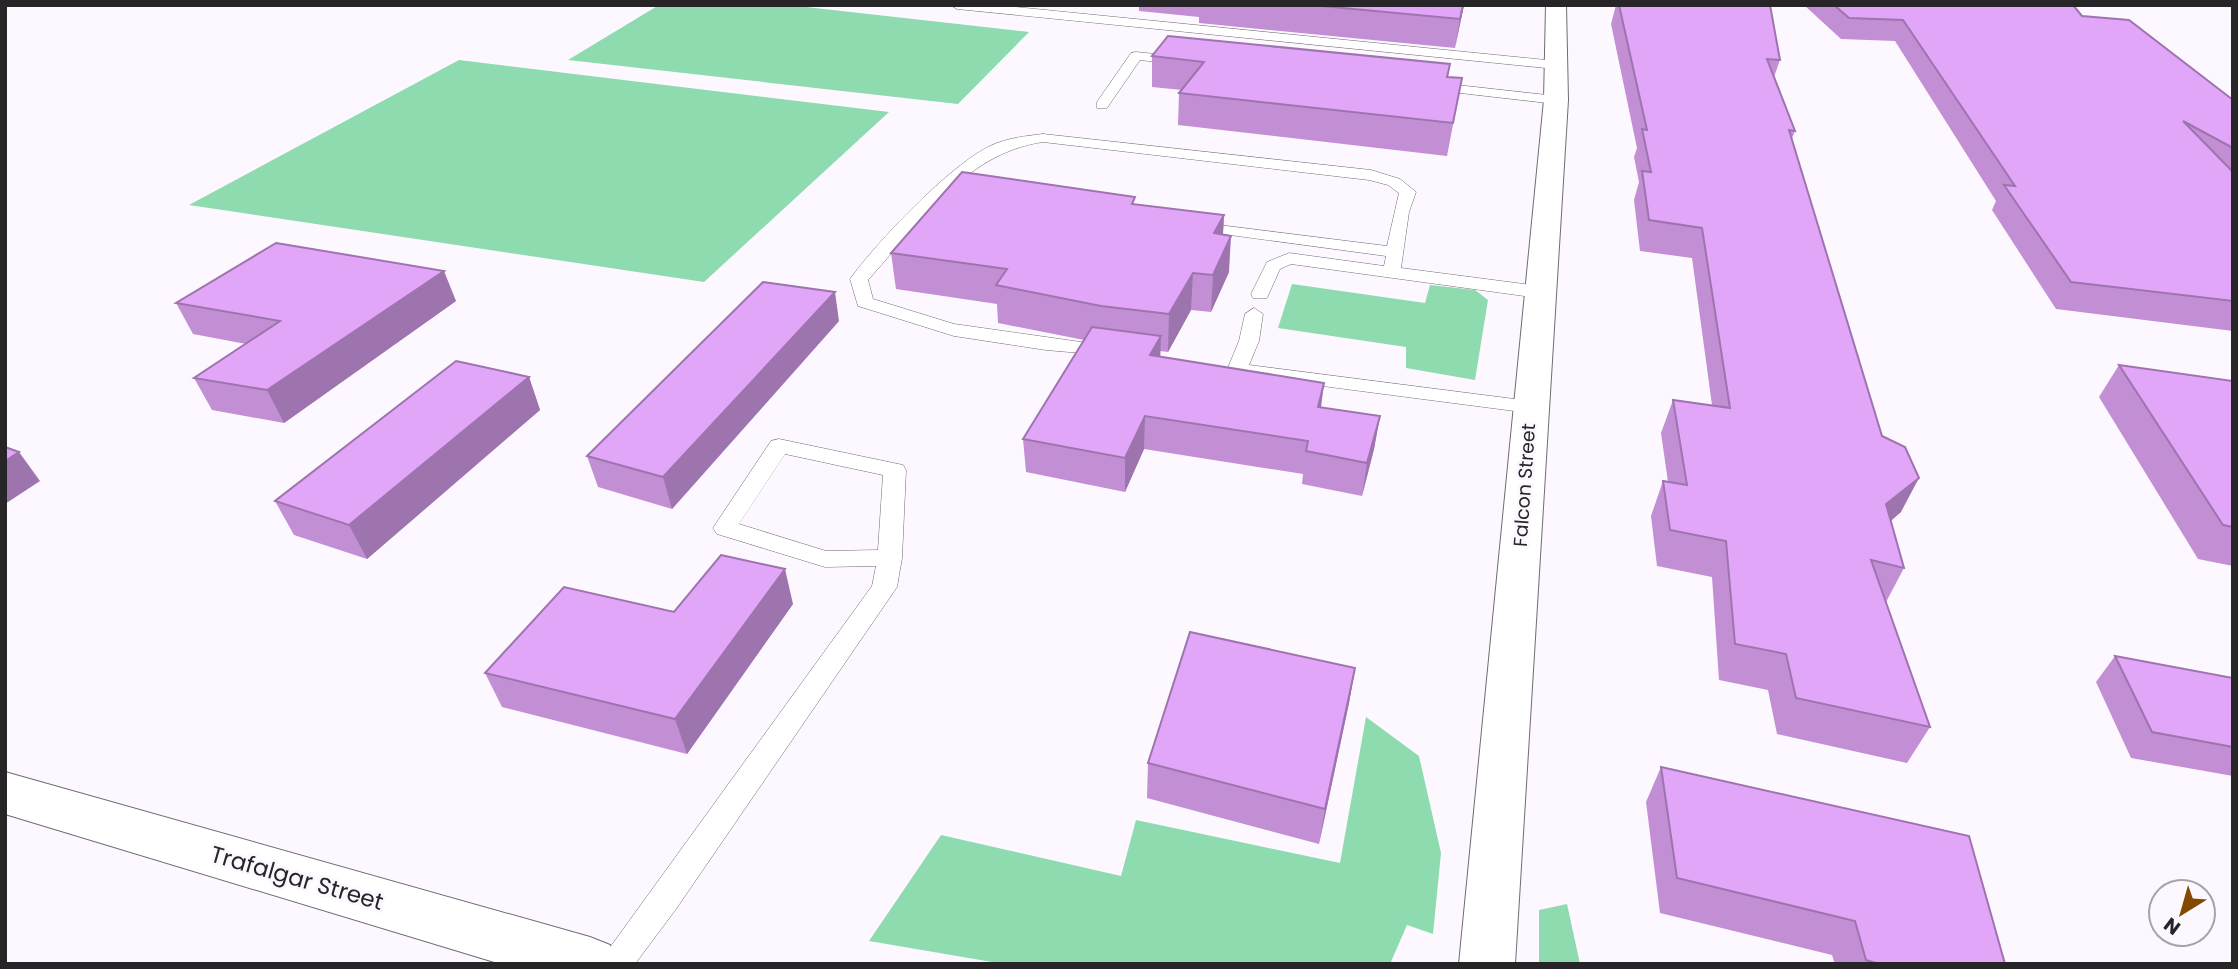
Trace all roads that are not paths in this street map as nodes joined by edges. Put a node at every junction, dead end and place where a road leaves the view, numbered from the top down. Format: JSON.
{"nodes":[{"id":1,"x":957,"y":5,"type":"edge"},
{"id":2,"x":1556,"y":5,"type":"edge"},
{"id":3,"x":1204,"y":63,"type":"edge"},
{"id":4,"x":1556,"y":82,"type":"junction"},
{"id":5,"x":1420,"y":85,"type":"edge"},
{"id":6,"x":1102,"y":105,"type":"dead end"},
{"id":7,"x":944,"y":190,"type":"junction"},
{"id":8,"x":971,"y":194,"type":"edge"},
{"id":9,"x":1176,"y":222,"type":"edge"},
{"id":10,"x":1395,"y":252,"type":"junction"},
{"id":11,"x":1392,"y":271,"type":"junction"},
{"id":12,"x":1539,"y":292,"type":"junction"},
{"id":13,"x":1260,"y":294,"type":"dead end"},
{"id":14,"x":1254,"y":314,"type":"dead end"},
{"id":15,"x":1129,"y":355,"type":"edge"},
{"id":16,"x":1530,"y":407,"type":"junction"},
{"id":17,"x":890,"y":558,"type":"junction"},
{"id":18,"x":5,"y":793,"type":"edge"},
{"id":19,"x":590,"y":964,"type":"edge"},
{"id":20,"x":615,"y":964,"type":"edge"},
{"id":21,"x":1487,"y":964,"type":"edge"}],
"edges":[{"from":1,"to":4,"type":"lane"},
{"from":2,"to":4,"type":"street","name":"Falcon Street"},
{"from":3,"to":6,"type":"lane"},
{"from":4,"to":5,"type":"lane"},
{"from":4,"to":12,"type":"street","name":"Falcon Street"},
{"from":7,"to":8,"type":"lane"},
{"from":7,"to":10,"type":"lane"},
{"from":7,"to":15,"type":"lane"},
{"from":9,"to":10,"type":"lane"},
{"from":10,"to":11,"type":"lane"},
{"from":11,"to":12,"type":"lane"},
{"from":11,"to":13,"type":"lane"},
{"from":12,"to":16,"type":"street","name":"Falcon Street"},
{"from":14,"to":16,"type":"lane"},
{"from":16,"to":21,"type":"street","name":"Falcon Street"},
{"from":17,"to":17,"type":"lane"},
{"from":17,"to":20,"type":"lane"},
{"from":18,"to":19,"type":"street","name":"Trafalgar Street"}]}
